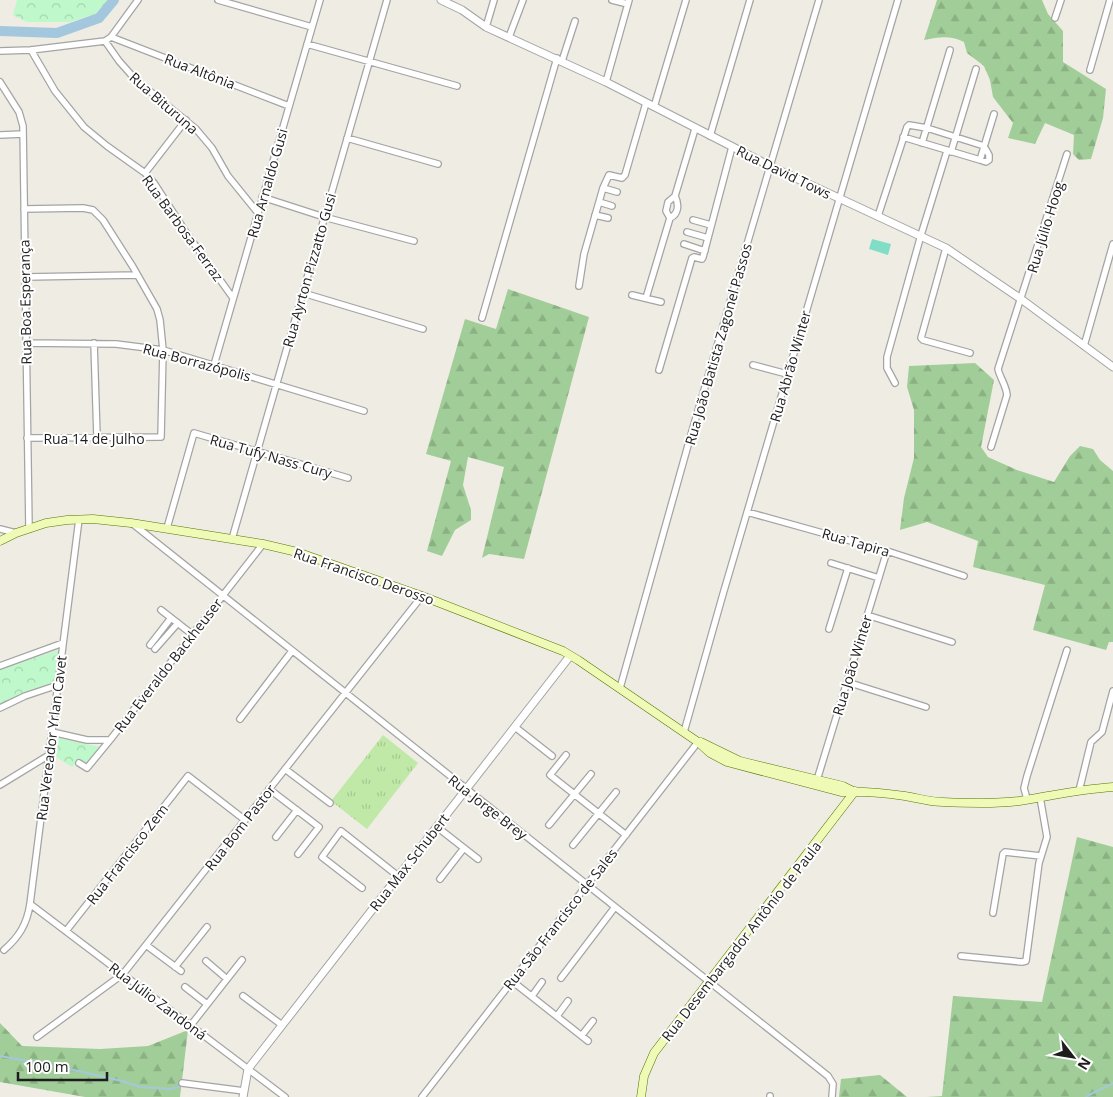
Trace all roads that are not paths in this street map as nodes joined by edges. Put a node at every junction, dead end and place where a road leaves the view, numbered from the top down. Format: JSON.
{"nodes":[{"id":1,"x":138,"y":0,"type":"edge"},
{"id":2,"x":218,"y":0,"type":"edge"},
{"id":3,"x":320,"y":0,"type":"edge"},
{"id":4,"x":387,"y":0,"type":"edge"},
{"id":5,"x":441,"y":0,"type":"edge"},
{"id":6,"x":494,"y":0,"type":"edge"},
{"id":7,"x":523,"y":0,"type":"edge"},
{"id":8,"x":612,"y":0,"type":"edge"},
{"id":9,"x":686,"y":0,"type":"edge"},
{"id":10,"x":750,"y":0,"type":"edge"},
{"id":11,"x":819,"y":0,"type":"edge"},
{"id":12,"x":898,"y":0,"type":"edge"},
{"id":13,"x":1060,"y":0,"type":"edge"},
{"id":14,"x":1110,"y":0,"type":"edge"},
{"id":15,"x":628,"y":2,"type":"edge"},
{"id":16,"x":1055,"y":18,"type":"dead end"},
{"id":17,"x":575,"y":21,"type":"dead end"},
{"id":18,"x":312,"y":27,"type":"junction"},
{"id":19,"x":486,"y":27,"type":"junction"},
{"id":20,"x":112,"y":36,"type":"junction"},
{"id":21,"x":510,"y":37,"type":"junction"},
{"id":22,"x":105,"y":41,"type":"junction"},
{"id":23,"x":307,"y":44,"type":"junction"},
{"id":24,"x":32,"y":50,"type":"junction"},
{"id":25,"x":950,"y":50,"type":"dead end"},
{"id":26,"x":0,"y":51,"type":"edge"},
{"id":27,"x":559,"y":59,"type":"junction"},
{"id":28,"x":370,"y":61,"type":"junction"},
{"id":29,"x":976,"y":69,"type":"dead end"},
{"id":30,"x":1090,"y":70,"type":"dead end"},
{"id":31,"x":0,"y":82,"type":"edge"},
{"id":32,"x":606,"y":82,"type":"junction"},
{"id":33,"x":457,"y":86,"type":"dead end"},
{"id":34,"x":646,"y":103,"type":"junction"},
{"id":35,"x":289,"y":106,"type":"junction"},
{"id":36,"x":654,"y":107,"type":"junction"},
{"id":37,"x":994,"y":114,"type":"dead end"},
{"id":38,"x":186,"y":120,"type":"junction"},
{"id":39,"x":695,"y":128,"type":"junction"},
{"id":40,"x":927,"y":128,"type":"junction"},
{"id":41,"x":23,"y":134,"type":"junction"},
{"id":42,"x":0,"y":135,"type":"edge"},
{"id":43,"x":710,"y":136,"type":"junction"},
{"id":44,"x":904,"y":137,"type":"junction"},
{"id":45,"x":955,"y":137,"type":"junction"},
{"id":46,"x":348,"y":138,"type":"junction"},
{"id":47,"x":922,"y":143,"type":"junction"},
{"id":48,"x":984,"y":146,"type":"junction"},
{"id":49,"x":732,"y":147,"type":"junction"},
{"id":50,"x":949,"y":151,"type":"junction"},
{"id":51,"x":1067,"y":154,"type":"dead end"},
{"id":52,"x":438,"y":164,"type":"dead end"},
{"id":53,"x":770,"y":166,"type":"junction"},
{"id":54,"x":145,"y":173,"type":"junction"},
{"id":55,"x":603,"y":188,"type":"junction"},
{"id":56,"x":617,"y":192,"type":"dead end"},
{"id":57,"x":675,"y":196,"type":"junction"},
{"id":58,"x":262,"y":197,"type":"junction"},
{"id":59,"x":839,"y":199,"type":"junction"},
{"id":60,"x":599,"y":202,"type":"junction"},
{"id":61,"x":612,"y":206,"type":"dead end"},
{"id":62,"x":24,"y":209,"type":"junction"},
{"id":63,"x":258,"y":213,"type":"junction"},
{"id":64,"x":595,"y":215,"type":"junction"},
{"id":65,"x":878,"y":216,"type":"junction"},
{"id":66,"x":324,"y":217,"type":"junction"},
{"id":67,"x":608,"y":218,"type":"dead end"},
{"id":68,"x":670,"y":218,"type":"junction"},
{"id":69,"x":692,"y":220,"type":"dead end"},
{"id":70,"x":712,"y":225,"type":"junction"},
{"id":71,"x":687,"y":232,"type":"dead end"},
{"id":72,"x":921,"y":235,"type":"junction"},
{"id":73,"x":708,"y":238,"type":"junction"},
{"id":74,"x":414,"y":241,"type":"dead end"},
{"id":75,"x":684,"y":244,"type":"dead end"},
{"id":76,"x":1113,"y":244,"type":"edge"},
{"id":77,"x":946,"y":248,"type":"junction"},
{"id":78,"x":705,"y":251,"type":"junction"},
{"id":79,"x":137,"y":275,"type":"junction"},
{"id":80,"x":25,"y":277,"type":"junction"},
{"id":81,"x":579,"y":286,"type":"dead end"},
{"id":82,"x":302,"y":293,"type":"junction"},
{"id":83,"x":632,"y":295,"type":"dead end"},
{"id":84,"x":233,"y":298,"type":"junction"},
{"id":85,"x":646,"y":298,"type":"junction"},
{"id":86,"x":1021,"y":300,"type":"junction"},
{"id":87,"x":661,"y":302,"type":"dead end"},
{"id":88,"x":482,"y":318,"type":"dead end"},
{"id":89,"x":423,"y":329,"type":"dead end"},
{"id":90,"x":26,"y":343,"type":"junction"},
{"id":91,"x":94,"y":343,"type":"junction"},
{"id":92,"x":1084,"y":346,"type":"junction"},
{"id":93,"x":163,"y":350,"type":"junction"},
{"id":94,"x":970,"y":353,"type":"dead end"},
{"id":95,"x":753,"y":365,"type":"dead end"},
{"id":96,"x":214,"y":366,"type":"junction"},
{"id":97,"x":1113,"y":367,"type":"edge"},
{"id":98,"x":659,"y":370,"type":"dead end"},
{"id":99,"x":787,"y":374,"type":"junction"},
{"id":100,"x":895,"y":382,"type":"dead end"},
{"id":101,"x":276,"y":384,"type":"junction"},
{"id":102,"x":364,"y":411,"type":"dead end"},
{"id":103,"x":27,"y":438,"type":"junction"},
{"id":104,"x":97,"y":438,"type":"junction"},
{"id":105,"x":991,"y":446,"type":"dead end"},
{"id":106,"x":257,"y":451,"type":"junction"},
{"id":107,"x":348,"y":478,"type":"dead end"},
{"id":108,"x":746,"y":512,"type":"junction"},
{"id":109,"x":79,"y":519,"type":"junction"},
{"id":110,"x":131,"y":523,"type":"junction"},
{"id":111,"x":29,"y":528,"type":"junction"},
{"id":112,"x":167,"y":528,"type":"junction"},
{"id":113,"x":0,"y":529,"type":"edge"},
{"id":114,"x":16,"y":533,"type":"junction"},
{"id":115,"x":232,"y":539,"type":"junction"},
{"id":116,"x":0,"y":541,"type":"edge"},
{"id":117,"x":263,"y":544,"type":"junction"},
{"id":118,"x":887,"y":551,"type":"junction"},
{"id":119,"x":831,"y":563,"type":"dead end"},
{"id":120,"x":848,"y":568,"type":"junction"},
{"id":121,"x":964,"y":576,"type":"dead end"},
{"id":122,"x":879,"y":578,"type":"junction"},
{"id":123,"x":223,"y":596,"type":"junction"},
{"id":124,"x":422,"y":596,"type":"junction"},
{"id":125,"x":161,"y":610,"type":"dead end"},
{"id":126,"x":867,"y":615,"type":"junction"},
{"id":127,"x":171,"y":618,"type":"junction"},
{"id":128,"x":178,"y":623,"type":"junction"},
{"id":129,"x":828,"y":629,"type":"dead end"},
{"id":130,"x":193,"y":635,"type":"junction"},
{"id":131,"x":952,"y":642,"type":"dead end"},
{"id":132,"x":63,"y":643,"type":"junction"},
{"id":133,"x":1067,"y":650,"type":"dead end"},
{"id":134,"x":292,"y":651,"type":"junction"},
{"id":135,"x":570,"y":656,"type":"junction"},
{"id":136,"x":0,"y":666,"type":"edge"},
{"id":137,"x":846,"y":682,"type":"junction"},
{"id":138,"x":58,"y":685,"type":"junction"},
{"id":139,"x":620,"y":688,"type":"junction"},
{"id":140,"x":1113,"y":691,"type":"edge"},
{"id":141,"x":345,"y":693,"type":"junction"},
{"id":142,"x":926,"y":707,"type":"dead end"},
{"id":143,"x":0,"y":708,"type":"edge"},
{"id":144,"x":240,"y":719,"type":"dead end"},
{"id":145,"x":515,"y":727,"type":"junction"},
{"id":146,"x":52,"y":732,"type":"junction"},
{"id":147,"x":684,"y":732,"type":"junction"},
{"id":148,"x":110,"y":740,"type":"junction"},
{"id":149,"x":698,"y":742,"type":"junction"},
{"id":150,"x":49,"y":755,"type":"junction"},
{"id":151,"x":566,"y":755,"type":"dead end"},
{"id":152,"x":552,"y":756,"type":"dead end"},
{"id":153,"x":78,"y":764,"type":"dead end"},
{"id":154,"x":285,"y":769,"type":"junction"},
{"id":155,"x":590,"y":774,"type":"dead end"},
{"id":156,"x":817,"y":780,"type":"junction"},
{"id":157,"x":0,"y":785,"type":"edge"},
{"id":158,"x":1113,"y":787,"type":"edge"},
{"id":159,"x":270,"y":789,"type":"junction"},
{"id":160,"x":466,"y":789,"type":"junction"},
{"id":161,"x":855,"y":791,"type":"junction"},
{"id":162,"x":1078,"y":791,"type":"junction"},
{"id":163,"x":616,"y":792,"type":"dead end"},
{"id":164,"x":574,"y":794,"type":"junction"},
{"id":165,"x":1040,"y":797,"type":"junction"},
{"id":166,"x":1027,"y":799,"type":"junction"},
{"id":167,"x":330,"y":803,"type":"dead end"},
{"id":168,"x":297,"y":810,"type":"junction"},
{"id":169,"x":599,"y":813,"type":"junction"},
{"id":170,"x":245,"y":820,"type":"junction"},
{"id":171,"x":549,"y":825,"type":"dead end"},
{"id":172,"x":437,"y":827,"type":"junction"},
{"id":173,"x":626,"y":835,"type":"junction"},
{"id":174,"x":276,"y":837,"type":"dead end"},
{"id":175,"x":573,"y":845,"type":"dead end"},
{"id":176,"x":464,"y":848,"type":"junction"},
{"id":177,"x":298,"y":854,"type":"dead end"},
{"id":178,"x":1041,"y":856,"type":"junction"},
{"id":179,"x":478,"y":859,"type":"dead end"},
{"id":180,"x":398,"y":876,"type":"junction"},
{"id":181,"x":440,"y":879,"type":"dead end"},
{"id":182,"x":587,"y":885,"type":"junction"},
{"id":183,"x":362,"y":888,"type":"dead end"},
{"id":184,"x":30,"y":904,"type":"junction"},
{"id":185,"x":615,"y":907,"type":"junction"},
{"id":186,"x":993,"y":913,"type":"dead end"},
{"id":187,"x":207,"y":927,"type":"dead end"},
{"id":188,"x":66,"y":931,"type":"junction"},
{"id":189,"x":146,"y":945,"type":"junction"},
{"id":190,"x":4,"y":950,"type":"dead end"},
{"id":191,"x":962,"y":956,"type":"dead end"},
{"id":192,"x":242,"y":960,"type":"dead end"},
{"id":193,"x":206,"y":961,"type":"dead end"},
{"id":194,"x":123,"y":974,"type":"junction"},
{"id":195,"x":561,"y":978,"type":"dead end"},
{"id":196,"x":227,"y":979,"type":"junction"},
{"id":197,"x":512,"y":981,"type":"junction"},
{"id":198,"x":542,"y":982,"type":"dead end"},
{"id":199,"x":709,"y":982,"type":"junction"},
{"id":200,"x":184,"y":987,"type":"dead end"},
{"id":201,"x":243,"y":996,"type":"dead end"},
{"id":202,"x":532,"y":996,"type":"junction"},
{"id":203,"x":568,"y":1001,"type":"dead end"},
{"id":204,"x":207,"y":1004,"type":"junction"},
{"id":205,"x":557,"y":1016,"type":"junction"},
{"id":206,"x":593,"y":1021,"type":"dead end"},
{"id":207,"x":190,"y":1025,"type":"junction"},
{"id":208,"x":282,"y":1025,"type":"junction"},
{"id":209,"x":582,"y":1035,"type":"junction"},
{"id":210,"x":37,"y":1037,"type":"dead end"},
{"id":211,"x":588,"y":1040,"type":"dead end"},
{"id":212,"x":248,"y":1069,"type":"junction"},
{"id":213,"x":182,"y":1083,"type":"dead end"},
{"id":214,"x":243,"y":1094,"type":"edge"},
{"id":215,"x":286,"y":1097,"type":"edge"},
{"id":216,"x":422,"y":1097,"type":"edge"},
{"id":217,"x":641,"y":1097,"type":"edge"},
{"id":218,"x":832,"y":1097,"type":"edge"}],
"edges":[{"from":1,"to":20,"type":"street"},
{"from":2,"to":18,"type":"street"},
{"from":3,"to":18,"type":"street","name":"Rua Arnaldo Gusi"},
{"from":4,"to":28,"type":"street","name":"Rua Ayrton Pizzatto Gusi"},
{"from":5,"to":19,"type":"street","name":"Rua David Tows"},
{"from":6,"to":19,"type":"street"},
{"from":7,"to":21,"type":"street"},
{"from":8,"to":15,"type":"street"},
{"from":9,"to":36,"type":"street"},
{"from":10,"to":43,"type":"street"},
{"from":11,"to":53,"type":"street","name":"Rua João Batista Zagonel Passos"},
{"from":12,"to":59,"type":"street","name":"Rua Abrão Winter"},
{"from":13,"to":16,"type":"street"},
{"from":14,"to":30,"type":"street"},
{"from":15,"to":32,"type":"street"},
{"from":17,"to":27,"type":"street"},
{"from":18,"to":23,"type":"street","name":"Rua Arnaldo Gusi"},
{"from":19,"to":21,"type":"street","name":"Rua David Tows"},
{"from":20,"to":22,"type":"street"},
{"from":20,"to":35,"type":"street","name":"Rua Altônia"},
{"from":21,"to":27,"type":"street","name":"Rua David Tows"},
{"from":22,"to":24,"type":"street"},
{"from":22,"to":38,"type":"street","name":"Rua Bituruna"},
{"from":23,"to":28,"type":"street"},
{"from":23,"to":35,"type":"street","name":"Rua Arnaldo Gusi"},
{"from":24,"to":26,"type":"street"},
{"from":24,"to":54,"type":"street","name":"Rua Barbosa Ferraz"},
{"from":25,"to":40,"type":"street"},
{"from":27,"to":32,"type":"street","name":"Rua David Tows"},
{"from":27,"to":88,"type":"street"},
{"from":28,"to":33,"type":"street"},
{"from":28,"to":46,"type":"street","name":"Rua Ayrton Pizzatto Gusi"},
{"from":29,"to":45,"type":"street"},
{"from":31,"to":41,"type":"street","name":"Rua Boa Esperança"},
{"from":32,"to":34,"type":"street","name":"Rua David Tows"},
{"from":34,"to":36,"type":"street","name":"Rua David Tows"},
{"from":34,"to":55,"type":"street"},
{"from":35,"to":58,"type":"street","name":"Rua Arnaldo Gusi"},
{"from":36,"to":39,"type":"street","name":"Rua David Tows"},
{"from":37,"to":48,"type":"street"},
{"from":38,"to":54,"type":"street"},
{"from":38,"to":63,"type":"street","name":"Rua Bituruna"},
{"from":39,"to":43,"type":"street","name":"Rua David Tows"},
{"from":39,"to":57,"type":"street"},
{"from":40,"to":44,"type":"street"},
{"from":40,"to":45,"type":"street"},
{"from":40,"to":47,"type":"street"},
{"from":41,"to":42,"type":"street"},
{"from":41,"to":62,"type":"street","name":"Rua Boa Esperança"},
{"from":43,"to":49,"type":"street","name":"Rua David Tows"},
{"from":44,"to":47,"type":"street"},
{"from":44,"to":65,"type":"street"},
{"from":45,"to":48,"type":"street"},
{"from":45,"to":50,"type":"street"},
{"from":46,"to":52,"type":"street"},
{"from":46,"to":66,"type":"street","name":"Rua Ayrton Pizzatto Gusi"},
{"from":47,"to":50,"type":"street"},
{"from":48,"to":50,"type":"street"},
{"from":49,"to":53,"type":"street","name":"Rua David Tows"},
{"from":49,"to":70,"type":"street"},
{"from":50,"to":72,"type":"street"},
{"from":51,"to":86,"type":"street","name":"Rua Júlio Hoog"},
{"from":53,"to":59,"type":"street","name":"Rua David Tows"},
{"from":53,"to":139,"type":"street","name":"Rua João Batista Zagonel Passos"},
{"from":54,"to":84,"type":"street","name":"Rua Barbosa Ferraz"},
{"from":55,"to":56,"type":"street"},
{"from":55,"to":60,"type":"street"},
{"from":57,"to":68,"type":"street"},
{"from":57,"to":68,"type":"street"},
{"from":58,"to":63,"type":"street","name":"Rua Arnaldo Gusi"},
{"from":58,"to":66,"type":"street"},
{"from":59,"to":65,"type":"street","name":"Rua David Tows"},
{"from":59,"to":99,"type":"street","name":"Rua Abrão Winter"},
{"from":60,"to":61,"type":"street"},
{"from":60,"to":64,"type":"street"},
{"from":62,"to":79,"type":"street"},
{"from":62,"to":80,"type":"street","name":"Rua Boa Esperança"},
{"from":63,"to":84,"type":"street","name":"Rua Arnaldo Gusi"},
{"from":64,"to":67,"type":"street"},
{"from":64,"to":81,"type":"street"},
{"from":65,"to":72,"type":"street","name":"Rua David Tows"},
{"from":66,"to":74,"type":"street"},
{"from":66,"to":82,"type":"street","name":"Rua Ayrton Pizzatto Gusi"},
{"from":68,"to":85,"type":"street"},
{"from":69,"to":70,"type":"street"},
{"from":70,"to":73,"type":"street"},
{"from":71,"to":73,"type":"street"},
{"from":72,"to":77,"type":"street","name":"Rua David Tows"},
{"from":72,"to":100,"type":"street"},
{"from":73,"to":78,"type":"street"},
{"from":75,"to":78,"type":"street"},
{"from":76,"to":92,"type":"street"},
{"from":77,"to":86,"type":"street","name":"Rua David Tows"},
{"from":77,"to":94,"type":"street"},
{"from":78,"to":98,"type":"street"},
{"from":79,"to":80,"type":"street"},
{"from":79,"to":93,"type":"street"},
{"from":80,"to":90,"type":"street","name":"Rua Boa Esperança"},
{"from":82,"to":89,"type":"street"},
{"from":82,"to":101,"type":"street","name":"Rua Ayrton Pizzatto Gusi"},
{"from":83,"to":85,"type":"street"},
{"from":84,"to":96,"type":"street","name":"Rua Arnaldo Gusi"},
{"from":85,"to":87,"type":"street"},
{"from":86,"to":92,"type":"street","name":"Rua David Tows"},
{"from":86,"to":105,"type":"street","name":"Rua Júlio Hoog"},
{"from":90,"to":91,"type":"street","name":"Rua Borrazópolis"},
{"from":90,"to":103,"type":"street","name":"Rua Boa Esperança"},
{"from":91,"to":93,"type":"street","name":"Rua Borrazópolis"},
{"from":91,"to":104,"type":"street"},
{"from":92,"to":97,"type":"street","name":"Rua David Tows"},
{"from":93,"to":96,"type":"street","name":"Rua Borrazópolis"},
{"from":93,"to":104,"type":"street","name":"Rua 14 de Julho"},
{"from":95,"to":99,"type":"street"},
{"from":96,"to":101,"type":"street","name":"Rua Borrazópolis"},
{"from":99,"to":108,"type":"street","name":"Rua Abrão Winter"},
{"from":101,"to":102,"type":"street","name":"Rua Borrazópolis"},
{"from":101,"to":106,"type":"street","name":"Rua Ayrton Pizzatto Gusi"},
{"from":103,"to":104,"type":"street","name":"Rua 14 de Julho"},
{"from":103,"to":111,"type":"street","name":"Rua Boa Esperança"},
{"from":106,"to":107,"type":"street","name":"Rua Tufy Nass Cury"},
{"from":106,"to":112,"type":"street","name":"Rua Tufy Nass Cury"},
{"from":106,"to":115,"type":"street","name":"Rua Ayrton Pizzatto Gusi"},
{"from":108,"to":118,"type":"street","name":"Rua Tapira"},
{"from":108,"to":147,"type":"street","name":"Rua Abrão Winter"},
{"from":109,"to":110,"type":"main road","name":"Rua Francisco Derosso"},
{"from":109,"to":111,"type":"main road","name":"Rua Francisco Derosso"},
{"from":109,"to":132,"type":"street","name":"Rua Vereador Yrlan Cavet"},
{"from":110,"to":112,"type":"main road","name":"Rua Francisco Derosso"},
{"from":110,"to":123,"type":"street","name":"Rua Jorge Brey"},
{"from":111,"to":114,"type":"main road","name":"Rua Francisco Derosso"},
{"from":112,"to":115,"type":"main road","name":"Rua Francisco Derosso"},
{"from":113,"to":114,"type":"street"},
{"from":114,"to":116,"type":"main road","name":"Rua Francisco Derosso"},
{"from":115,"to":117,"type":"main road","name":"Rua Francisco Derosso"},
{"from":117,"to":123,"type":"street","name":"Rua Everaldo Backheuser"},
{"from":117,"to":124,"type":"main road","name":"Rua Francisco Derosso"},
{"from":118,"to":121,"type":"street","name":"Rua Tapira"},
{"from":118,"to":122,"type":"street","name":"Rua João Winter"},
{"from":119,"to":120,"type":"street"},
{"from":120,"to":122,"type":"street"},
{"from":120,"to":129,"type":"street"},
{"from":122,"to":126,"type":"street","name":"Rua João Winter"},
{"from":123,"to":130,"type":"street","name":"Rua Everaldo Backheuser"},
{"from":123,"to":134,"type":"street","name":"Rua Jorge Brey"},
{"from":124,"to":135,"type":"main road","name":"Rua Francisco Derosso"},
{"from":124,"to":141,"type":"street","name":"Rua Bom Pastor"},
{"from":125,"to":127,"type":"street"},
{"from":126,"to":131,"type":"street"},
{"from":126,"to":137,"type":"street","name":"Rua João Winter"},
{"from":127,"to":128,"type":"street"},
{"from":127,"to":128,"type":"street"},
{"from":128,"to":130,"type":"street"},
{"from":130,"to":148,"type":"street","name":"Rua Everaldo Backheuser"},
{"from":132,"to":136,"type":"street"},
{"from":132,"to":138,"type":"street","name":"Rua Vereador Yrlan Cavet"},
{"from":133,"to":166,"type":"street"},
{"from":134,"to":141,"type":"street","name":"Rua Jorge Brey"},
{"from":134,"to":144,"type":"street"},
{"from":135,"to":139,"type":"main road","name":"Rua Francisco Derosso"},
{"from":135,"to":145,"type":"street","name":"Rua Max Schubert"},
{"from":137,"to":142,"type":"street"},
{"from":137,"to":156,"type":"street","name":"Rua João Winter"},
{"from":138,"to":143,"type":"street"},
{"from":138,"to":146,"type":"street","name":"Rua Vereador Yrlan Cavet"},
{"from":139,"to":147,"type":"main road","name":"Rua Francisco Derosso"},
{"from":140,"to":162,"type":"street"},
{"from":141,"to":154,"type":"street","name":"Rua Bom Pastor"},
{"from":141,"to":160,"type":"street","name":"Rua Jorge Brey"},
{"from":145,"to":152,"type":"street"},
{"from":145,"to":160,"type":"street","name":"Rua Max Schubert"},
{"from":146,"to":148,"type":"street","name":"Rua Everaldo Backheuser"},
{"from":146,"to":150,"type":"street","name":"Rua Vereador Yrlan Cavet"},
{"from":147,"to":149,"type":"main road","name":"Rua Francisco Derosso"},
{"from":148,"to":153,"type":"street"},
{"from":149,"to":156,"type":"main road","name":"Rua Francisco Derosso"},
{"from":149,"to":161,"type":"main road","name":"Rua Francisco Derosso"},
{"from":149,"to":173,"type":"street","name":"Rua São Francisco de Sales"},
{"from":150,"to":157,"type":"street"},
{"from":150,"to":184,"type":"street","name":"Rua Vereador Yrlan Cavet"},
{"from":151,"to":164,"type":"street"},
{"from":154,"to":159,"type":"street","name":"Rua Bom Pastor"},
{"from":154,"to":167,"type":"street"},
{"from":155,"to":164,"type":"street"},
{"from":156,"to":161,"type":"main road","name":"Rua Francisco Derosso"},
{"from":158,"to":162,"type":"main road","name":"Rua Francisco Derosso"},
{"from":159,"to":168,"type":"street"},
{"from":159,"to":170,"type":"street","name":"Rua Bom Pastor"},
{"from":160,"to":172,"type":"street","name":"Rua Max Schubert"},
{"from":160,"to":182,"type":"street","name":"Rua Jorge Brey"},
{"from":161,"to":166,"type":"main road","name":"Rua Francisco Derosso"},
{"from":161,"to":199,"type":"main road","name":"Rua Desembargador Antônio de Paula"},
{"from":162,"to":165,"type":"main road","name":"Rua Francisco Derosso"},
{"from":163,"to":169,"type":"street"},
{"from":164,"to":169,"type":"street"},
{"from":164,"to":171,"type":"street"},
{"from":165,"to":166,"type":"main road","name":"Rua Francisco Derosso"},
{"from":165,"to":178,"type":"street"},
{"from":168,"to":174,"type":"street"},
{"from":168,"to":177,"type":"street"},
{"from":169,"to":173,"type":"street"},
{"from":169,"to":175,"type":"street"},
{"from":170,"to":188,"type":"street","name":"Rua Francisco Zem"},
{"from":170,"to":189,"type":"street","name":"Rua Bom Pastor"},
{"from":172,"to":176,"type":"street"},
{"from":172,"to":180,"type":"street","name":"Rua Max Schubert"},
{"from":173,"to":182,"type":"street","name":"Rua São Francisco de Sales"},
{"from":176,"to":179,"type":"street"},
{"from":176,"to":181,"type":"street"},
{"from":178,"to":186,"type":"street"},
{"from":178,"to":191,"type":"street"},
{"from":180,"to":183,"type":"street"},
{"from":180,"to":208,"type":"street","name":"Rua Max Schubert"},
{"from":182,"to":185,"type":"street","name":"Rua Jorge Brey"},
{"from":182,"to":197,"type":"street","name":"Rua São Francisco de Sales"},
{"from":184,"to":188,"type":"street","name":"Rua Júlio Zandoná"},
{"from":184,"to":190,"type":"street","name":"Rua Vereador Yrlan Cavet"},
{"from":185,"to":195,"type":"street"},
{"from":185,"to":199,"type":"street","name":"Rua Jorge Brey"},
{"from":187,"to":189,"type":"street"},
{"from":188,"to":194,"type":"street","name":"Rua Júlio Zandoná"},
{"from":189,"to":194,"type":"street","name":"Rua Bom Pastor"},
{"from":192,"to":196,"type":"street"},
{"from":193,"to":196,"type":"street"},
{"from":194,"to":207,"type":"street","name":"Rua Júlio Zandoná"},
{"from":194,"to":210,"type":"street","name":"Rua Bom Pastor"},
{"from":196,"to":204,"type":"street"},
{"from":197,"to":202,"type":"street"},
{"from":197,"to":216,"type":"street","name":"Rua São Francisco de Sales"},
{"from":198,"to":202,"type":"street"},
{"from":199,"to":217,"type":"main road","name":"Rua Desembargador Antônio de Paula"},
{"from":199,"to":218,"type":"street","name":"Rua Jorge Brey"},
{"from":200,"to":204,"type":"street"},
{"from":201,"to":208,"type":"street"},
{"from":202,"to":205,"type":"street"},
{"from":203,"to":205,"type":"street"},
{"from":204,"to":207,"type":"street"},
{"from":205,"to":209,"type":"street"},
{"from":206,"to":209,"type":"street"},
{"from":207,"to":212,"type":"street","name":"Rua Júlio Zandoná"},
{"from":208,"to":212,"type":"street","name":"Rua Max Schubert"},
{"from":209,"to":211,"type":"street"},
{"from":212,"to":214,"type":"street"},
{"from":212,"to":215,"type":"street","name":"Rua Júlio Zandoná"},
{"from":213,"to":214,"type":"street"}]}
